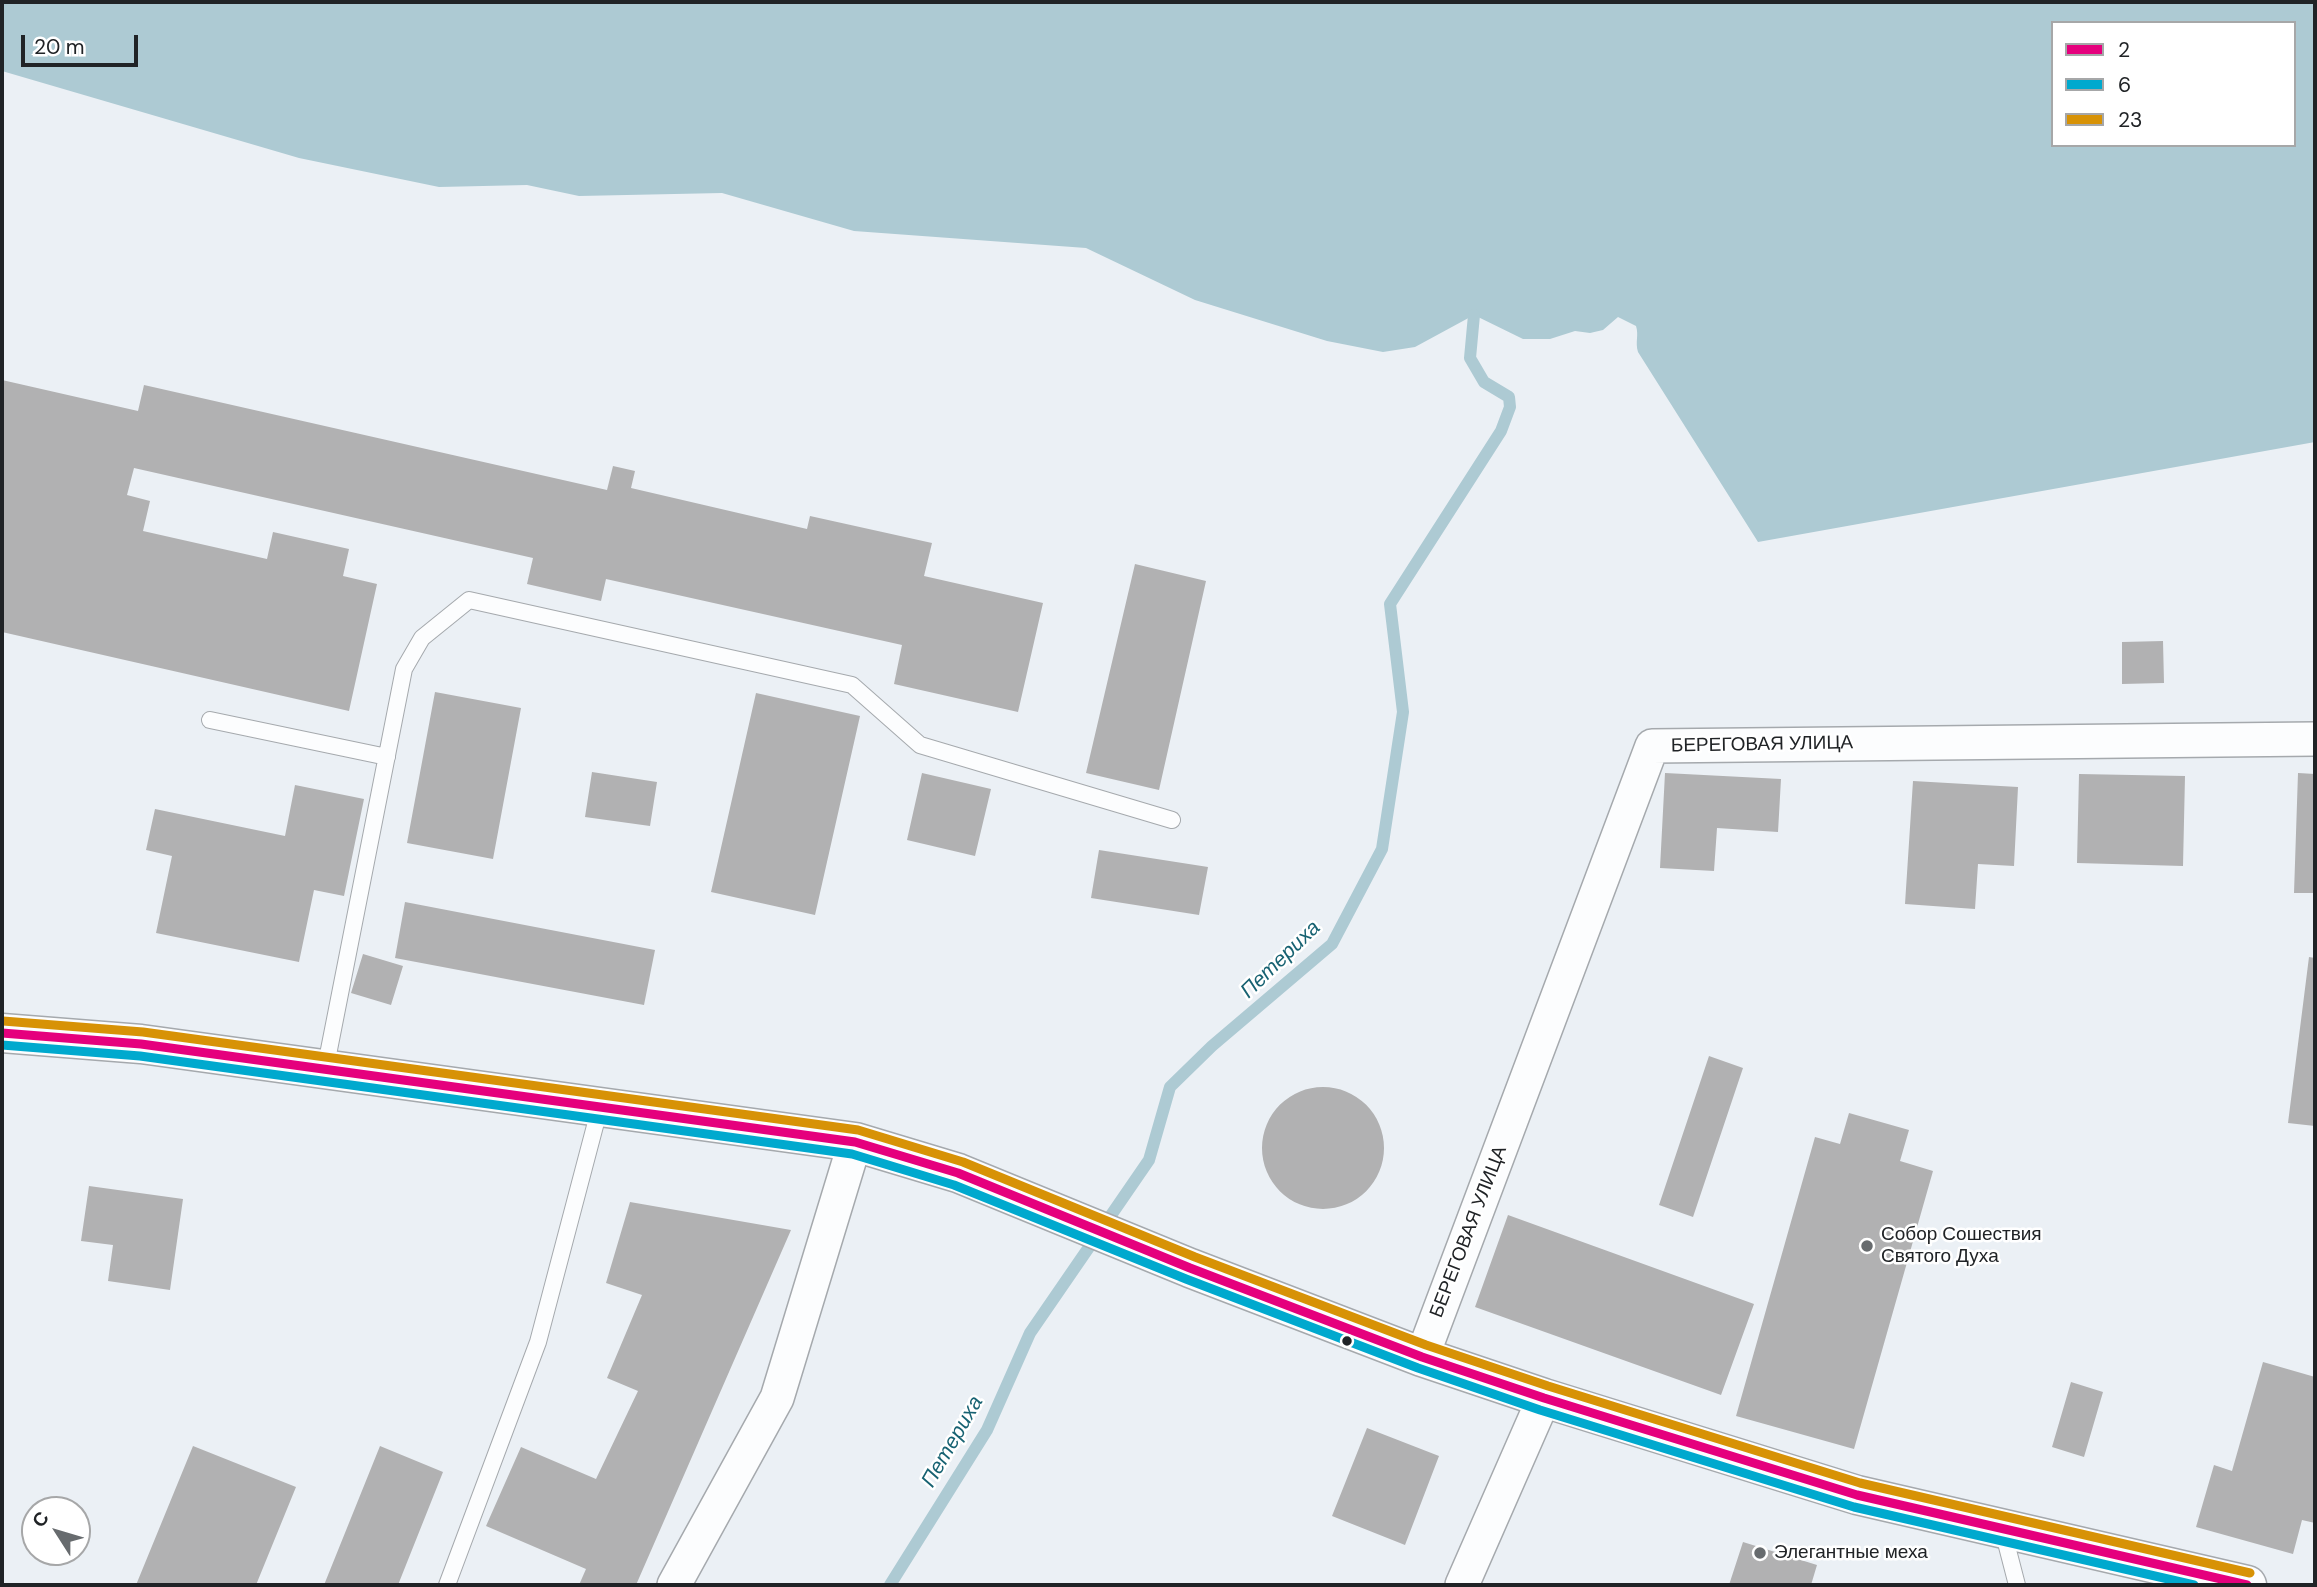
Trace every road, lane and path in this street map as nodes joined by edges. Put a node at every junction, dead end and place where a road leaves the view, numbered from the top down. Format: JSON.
{"nodes":[{"id":1,"x":210,"y":720,"type":"dead end"},
{"id":2,"x":2315,"y":739,"type":"edge"},
{"id":3,"x":387,"y":757,"type":"junction"},
{"id":4,"x":1171,"y":820,"type":"dead end"},
{"id":5,"x":2,"y":1033,"type":"edge"},
{"id":6,"x":325,"y":1070,"type":"junction"},
{"id":7,"x":600,"y":1107,"type":"junction"},
{"id":8,"x":855,"y":1142,"type":"junction"},
{"id":9,"x":1422,"y":1357,"type":"junction"},
{"id":10,"x":1544,"y":1398,"type":"junction"},
{"id":11,"x":2002,"y":1529,"type":"junction"},
{"id":12,"x":447,"y":1585,"type":"edge"},
{"id":13,"x":674,"y":1585,"type":"edge"},
{"id":14,"x":1462,"y":1585,"type":"edge"},
{"id":15,"x":2017,"y":1585,"type":"edge"},
{"id":16,"x":2247,"y":1585,"type":"edge"}],
"edges":[{"from":1,"to":3,"type":"lane"},
{"from":2,"to":9,"type":"street","name":"БЕРЕГОВАЯ УЛИЦА"},
{"from":3,"to":4,"type":"lane"},
{"from":3,"to":6,"type":"lane"},
{"from":5,"to":6,"type":"main road"},
{"from":6,"to":7,"type":"main road"},
{"from":7,"to":8,"type":"main road"},
{"from":7,"to":12,"type":"lane"},
{"from":8,"to":9,"type":"main road"},
{"from":8,"to":13,"type":"street"},
{"from":9,"to":10,"type":"main road"},
{"from":10,"to":11,"type":"main road"},
{"from":10,"to":14,"type":"street"},
{"from":11,"to":15,"type":"lane"},
{"from":11,"to":16,"type":"main road"}]}
